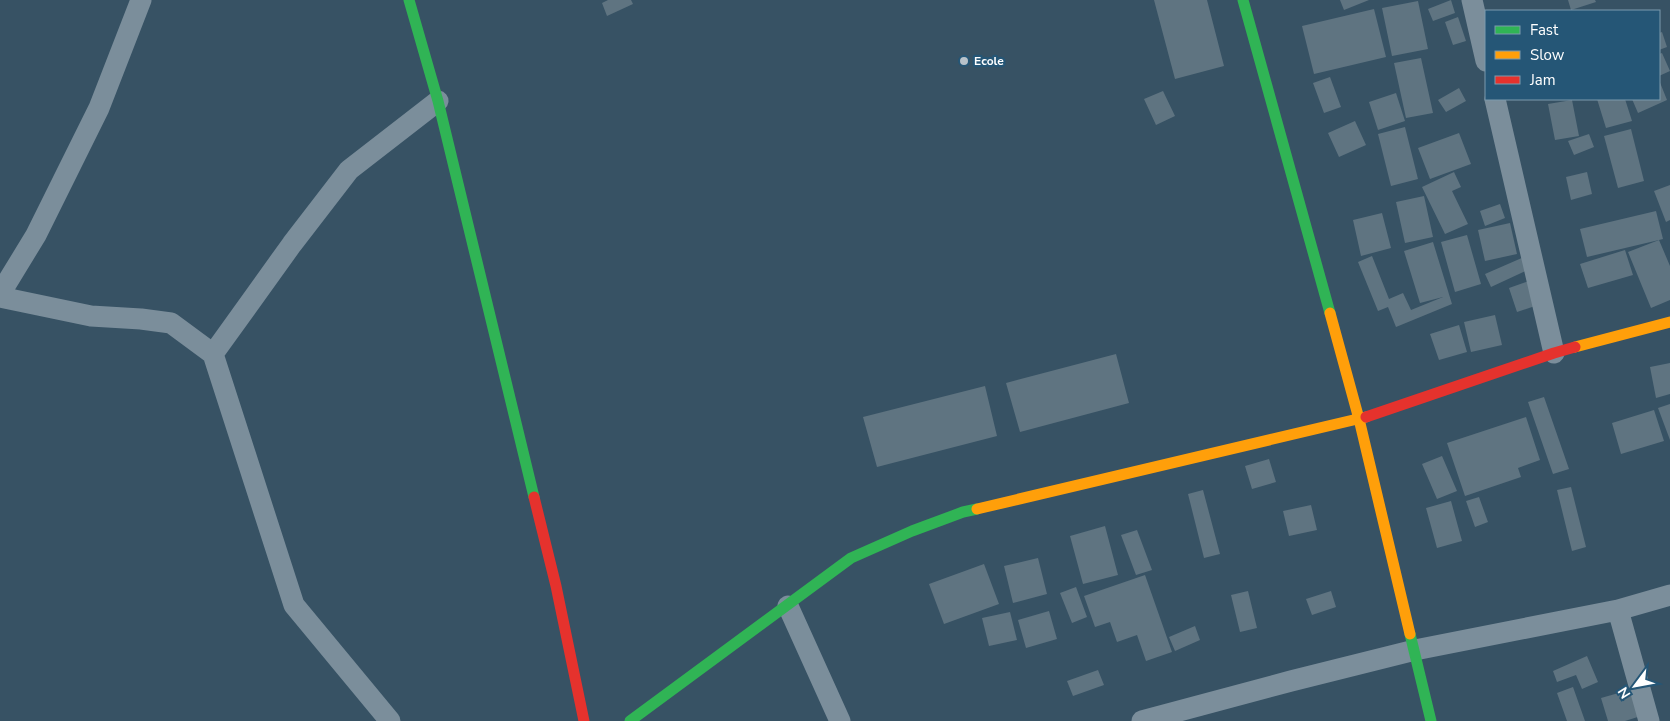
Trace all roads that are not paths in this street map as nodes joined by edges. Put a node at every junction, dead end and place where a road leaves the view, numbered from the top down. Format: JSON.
{"nodes":[{"id":1,"x":141,"y":0,"type":"edge"},
{"id":2,"x":409,"y":0,"type":"edge"},
{"id":3,"x":1243,"y":0,"type":"edge"},
{"id":4,"x":1472,"y":0,"type":"edge"},
{"id":5,"x":1485,"y":57,"type":"edge"},
{"id":6,"x":1495,"y":100,"type":"edge"},
{"id":7,"x":438,"y":101,"type":"junction"},
{"id":8,"x":0,"y":295,"type":"edge"},
{"id":9,"x":1670,"y":322,"type":"edge"},
{"id":10,"x":1554,"y":353,"type":"junction"},
{"id":11,"x":212,"y":354,"type":"junction"},
{"id":12,"x":1358,"y":419,"type":"junction"},
{"id":13,"x":1670,"y":595,"type":"edge"},
{"id":14,"x":788,"y":606,"type":"junction"},
{"id":15,"x":1618,"y":610,"type":"junction"},
{"id":16,"x":1415,"y":650,"type":"junction"},
{"id":17,"x":390,"y":721,"type":"edge"},
{"id":18,"x":584,"y":721,"type":"edge"},
{"id":19,"x":630,"y":721,"type":"edge"},
{"id":20,"x":840,"y":721,"type":"edge"},
{"id":21,"x":1142,"y":721,"type":"edge"},
{"id":22,"x":1431,"y":721,"type":"edge"},
{"id":23,"x":1649,"y":721,"type":"edge"}],
"edges":[{"from":1,"to":8,"type":"street"},
{"from":2,"to":7,"type":"street"},
{"from":3,"to":12,"type":"street"},
{"from":4,"to":5,"type":"street"},
{"from":6,"to":10,"type":"street"},
{"from":7,"to":11,"type":"street"},
{"from":7,"to":18,"type":"street"},
{"from":8,"to":11,"type":"street"},
{"from":9,"to":10,"type":"street"},
{"from":10,"to":12,"type":"street"},
{"from":11,"to":17,"type":"street"},
{"from":12,"to":14,"type":"street"},
{"from":12,"to":16,"type":"street"},
{"from":13,"to":15,"type":"street"},
{"from":14,"to":19,"type":"street"},
{"from":14,"to":20,"type":"street"},
{"from":15,"to":16,"type":"street"},
{"from":15,"to":23,"type":"street"},
{"from":16,"to":21,"type":"street"},
{"from":16,"to":22,"type":"street"}]}
